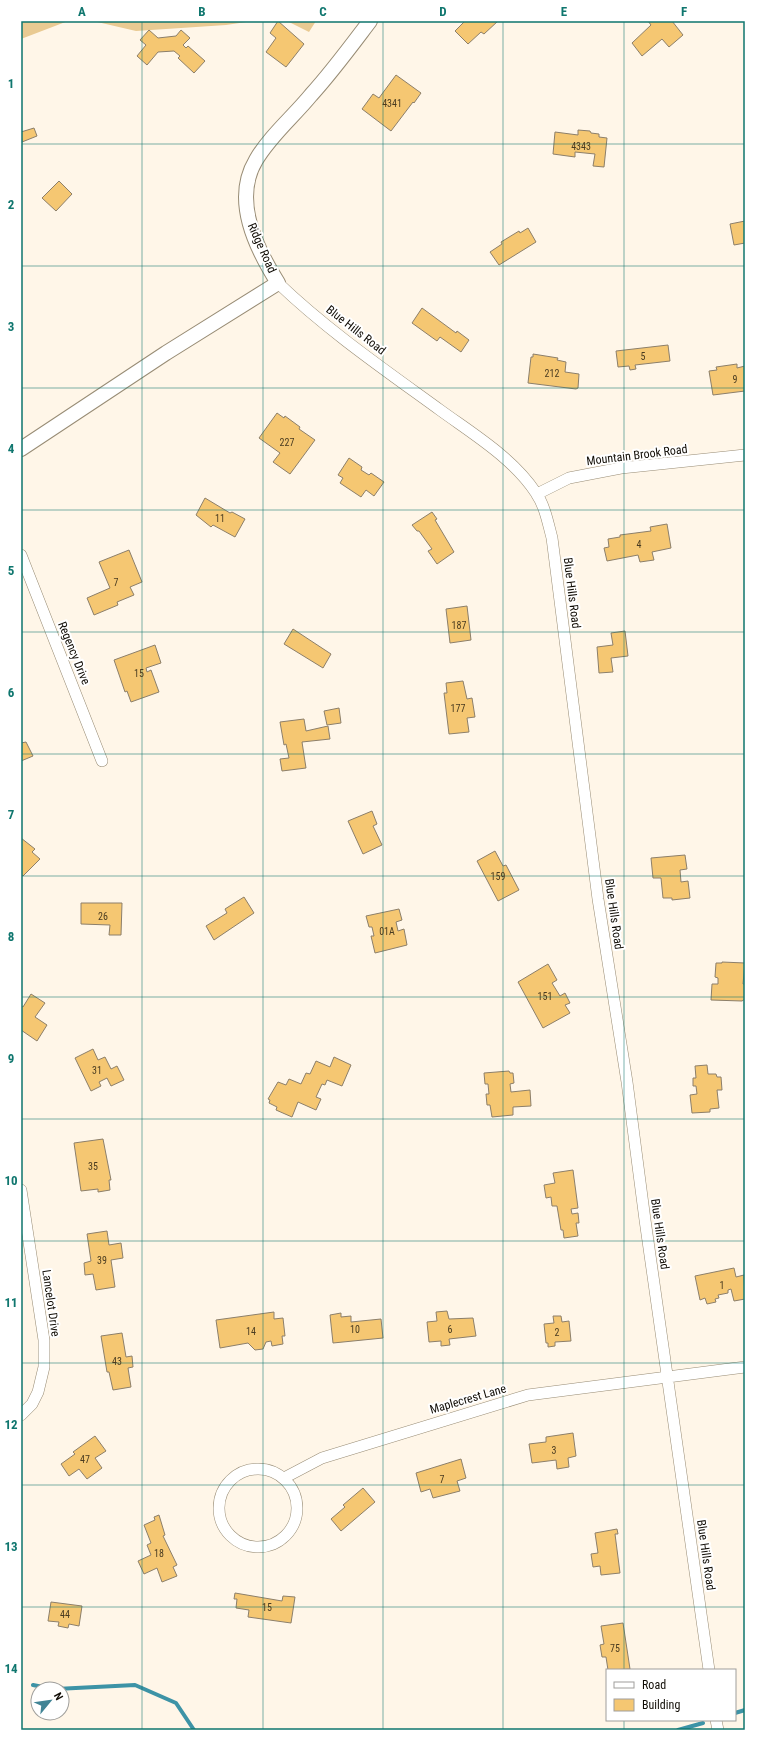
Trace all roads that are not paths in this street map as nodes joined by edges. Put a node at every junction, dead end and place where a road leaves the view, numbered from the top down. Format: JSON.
{"nodes":[{"id":1,"x":370,"y":21,"type":"edge"},
{"id":2,"x":278,"y":282,"type":"junction"},
{"id":3,"x":21,"y":449,"type":"edge"},
{"id":4,"x":745,"y":455,"type":"edge"},
{"id":5,"x":537,"y":494,"type":"junction"},
{"id":6,"x":21,"y":555,"type":"edge"},
{"id":7,"x":102,"y":761,"type":"dead end"},
{"id":8,"x":21,"y":1190,"type":"edge"},
{"id":9,"x":745,"y":1367,"type":"edge"},
{"id":10,"x":668,"y":1378,"type":"junction"},
{"id":11,"x":21,"y":1415,"type":"edge"},
{"id":12,"x":284,"y":1478,"type":"junction"},
{"id":13,"x":709,"y":1669,"type":"edge"}],
"edges":[{"from":1,"to":2,"type":"street","name":"Ridge Road"},
{"from":2,"to":3,"type":"street","name":"Ridge Road"},
{"from":2,"to":5,"type":"street","name":"Blue Hills Road"},
{"from":4,"to":5,"type":"street","name":"Mountain Brook Road"},
{"from":5,"to":10,"type":"street","name":"Blue Hills Road"},
{"from":6,"to":7,"type":"street","name":"Regency Drive"},
{"from":8,"to":11,"type":"street","name":"Lancelot Drive"},
{"from":9,"to":10,"type":"street","name":"Maplecrest Lane"},
{"from":10,"to":12,"type":"street","name":"Maplecrest Lane"},
{"from":10,"to":13,"type":"street","name":"Blue Hills Road"},
{"from":12,"to":12,"type":"street"}]}
